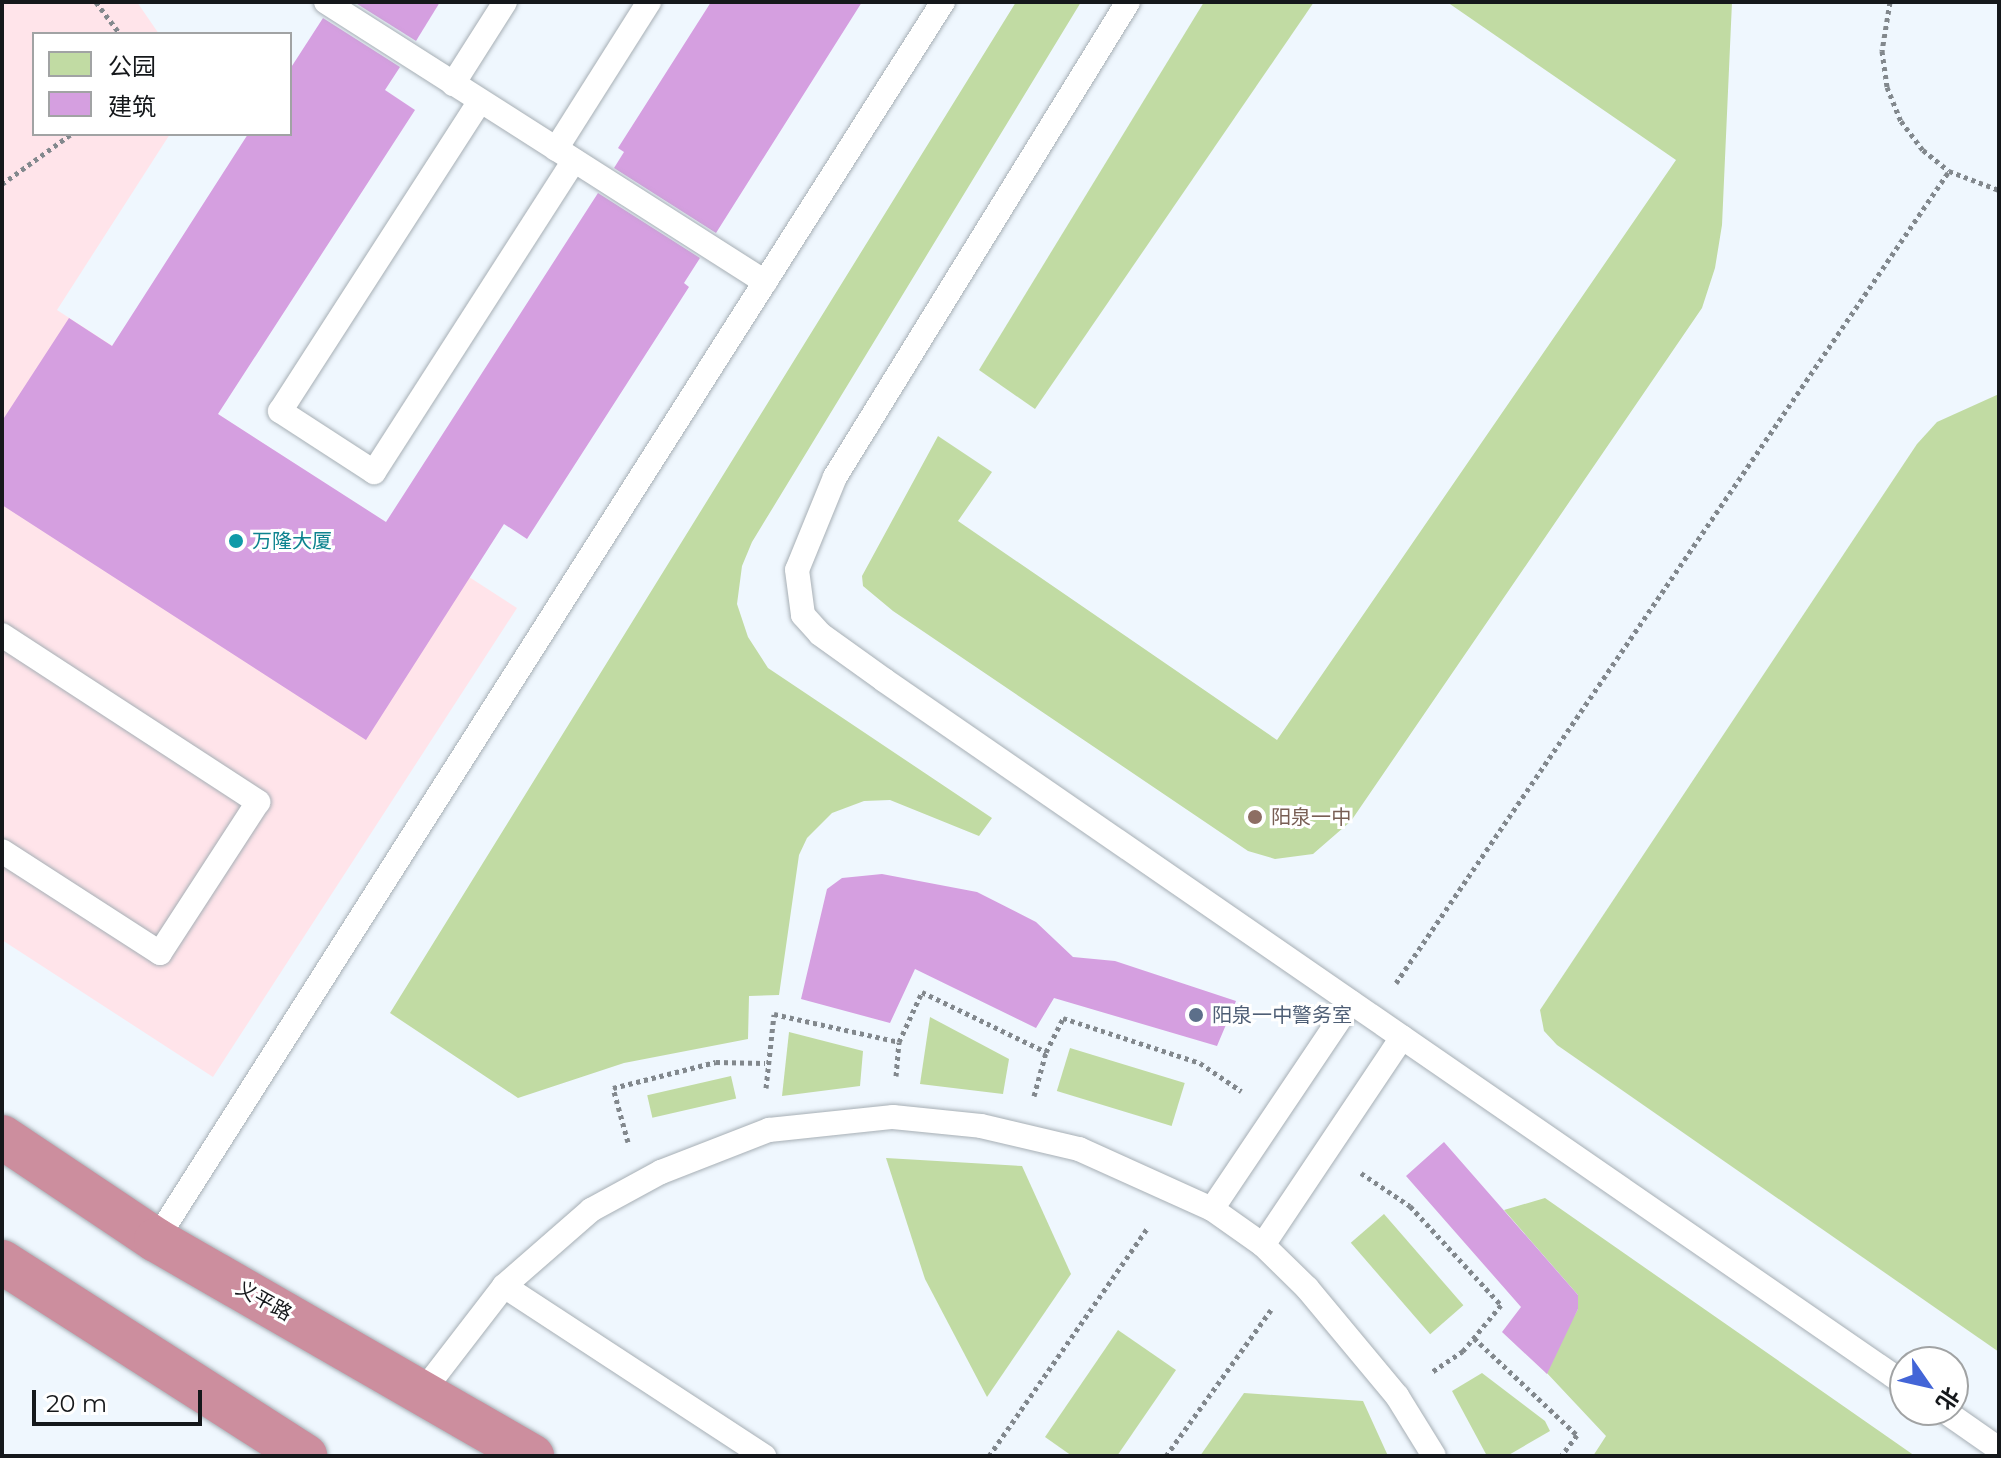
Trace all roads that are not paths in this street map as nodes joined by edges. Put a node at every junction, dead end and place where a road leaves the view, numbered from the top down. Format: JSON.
{"nodes":[{"id":1,"x":326,"y":2,"type":"edge"},
{"id":2,"x":505,"y":2,"type":"edge"},
{"id":3,"x":649,"y":2,"type":"edge"},
{"id":4,"x":943,"y":2,"type":"edge"},
{"id":5,"x":1128,"y":2,"type":"edge"},
{"id":6,"x":453,"y":84,"type":"junction"},
{"id":7,"x":480,"y":101,"type":"junction"},
{"id":8,"x":565,"y":155,"type":"junction"},
{"id":9,"x":765,"y":282,"type":"junction"},
{"id":10,"x":2,"y":635,"type":"edge"},
{"id":11,"x":6,"y":863,"type":"edge"},
{"id":12,"x":1351,"y":1002,"type":"junction"},
{"id":13,"x":1402,"y":1037,"type":"junction"},
{"id":14,"x":2,"y":1137,"type":"edge"},
{"id":15,"x":1212,"y":1209,"type":"junction"},
{"id":16,"x":156,"y":1240,"type":"junction"},
{"id":17,"x":1263,"y":1245,"type":"junction"},
{"id":18,"x":2,"y":1262,"type":"edge"},
{"id":19,"x":504,"y":1286,"type":"junction"},
{"id":20,"x":1889,"y":1373,"type":"edge"},
{"id":21,"x":424,"y":1390,"type":"junction"},
{"id":22,"x":1966,"y":1426,"type":"edge"},
{"id":23,"x":1999,"y":1449,"type":"edge"},
{"id":24,"x":305,"y":1456,"type":"edge"},
{"id":25,"x":532,"y":1456,"type":"edge"},
{"id":26,"x":764,"y":1456,"type":"edge"},
{"id":27,"x":1434,"y":1456,"type":"edge"}],
"edges":[{"from":1,"to":6,"type":"lane"},
{"from":2,"to":6,"type":"lane"},
{"from":3,"to":8,"type":"lane"},
{"from":4,"to":9,"type":"lane"},
{"from":5,"to":12,"type":"lane"},
{"from":6,"to":7,"type":"lane"},
{"from":7,"to":8,"type":"lane"},
{"from":7,"to":8,"type":"lane"},
{"from":8,"to":9,"type":"lane"},
{"from":9,"to":16,"type":"lane"},
{"from":10,"to":11,"type":"lane"},
{"from":12,"to":13,"type":"lane"},
{"from":12,"to":15,"type":"lane"},
{"from":13,"to":17,"type":"lane"},
{"from":13,"to":20,"type":"lane"},
{"from":14,"to":16,"type":"highway","name":"义平路"},
{"from":15,"to":17,"type":"lane"},
{"from":15,"to":19,"type":"lane"},
{"from":16,"to":21,"type":"highway","name":"义平路"},
{"from":17,"to":27,"type":"lane"},
{"from":18,"to":24,"type":"highway"},
{"from":19,"to":21,"type":"lane"},
{"from":19,"to":26,"type":"lane"},
{"from":21,"to":25,"type":"highway","name":"义平路"},
{"from":22,"to":23,"type":"lane"}]}
